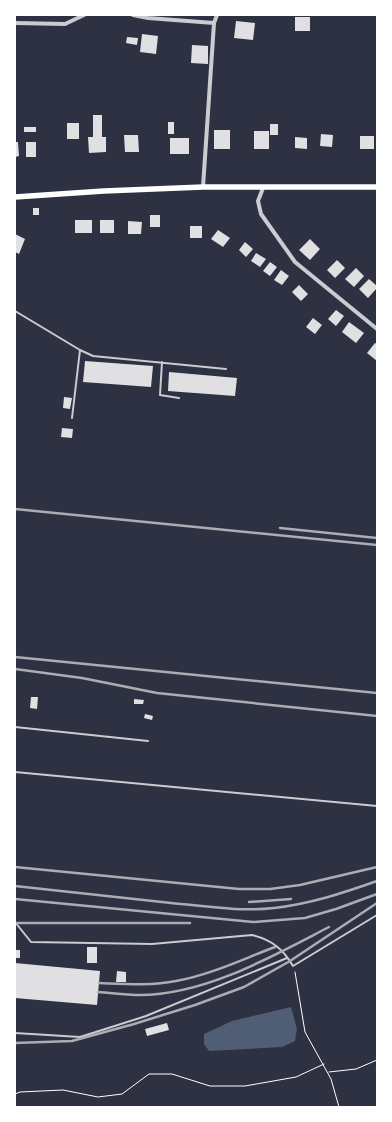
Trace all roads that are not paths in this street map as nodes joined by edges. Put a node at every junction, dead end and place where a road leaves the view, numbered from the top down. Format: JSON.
{"nodes":[{"id":1,"x":84,"y":15,"type":"edge"},
{"id":2,"x":133,"y":15,"type":"edge"},
{"id":3,"x":217,"y":15,"type":"edge"},
{"id":4,"x":15,"y":23,"type":"edge"},
{"id":5,"x":214,"y":23,"type":"junction"},
{"id":6,"x":377,"y":187,"type":"edge"},
{"id":7,"x":203,"y":188,"type":"junction"},
{"id":8,"x":263,"y":188,"type":"junction"},
{"id":9,"x":16,"y":198,"type":"edge"},
{"id":10,"x":15,"y":311,"type":"edge"},
{"id":11,"x":377,"y":329,"type":"edge"},
{"id":12,"x":80,"y":350,"type":"junction"},
{"id":13,"x":162,"y":362,"type":"junction"},
{"id":14,"x":226,"y":369,"type":"dead end"},
{"id":15,"x":179,"y":398,"type":"dead end"},
{"id":16,"x":72,"y":418,"type":"dead end"},
{"id":17,"x":15,"y":727,"type":"edge"},
{"id":18,"x":148,"y":741,"type":"dead end"},
{"id":19,"x":15,"y":772,"type":"edge"},
{"id":20,"x":377,"y":806,"type":"edge"},
{"id":21,"x":377,"y":915,"type":"edge"},
{"id":22,"x":15,"y":922,"type":"edge"},
{"id":23,"x":287,"y":958,"type":"junction"},
{"id":24,"x":15,"y":1033,"type":"edge"}],
"edges":[{"from":1,"to":4,"type":"street"},
{"from":2,"to":5,"type":"street"},
{"from":3,"to":5,"type":"street"},
{"from":5,"to":7,"type":"street"},
{"from":6,"to":8,"type":"main road"},
{"from":7,"to":8,"type":"main road"},
{"from":7,"to":9,"type":"main road"},
{"from":8,"to":11,"type":"street"},
{"from":10,"to":12,"type":"lane"},
{"from":12,"to":13,"type":"lane"},
{"from":12,"to":16,"type":"lane"},
{"from":13,"to":14,"type":"lane"},
{"from":13,"to":15,"type":"lane"},
{"from":17,"to":18,"type":"lane"},
{"from":19,"to":20,"type":"lane"},
{"from":21,"to":23,"type":"lane"},
{"from":22,"to":23,"type":"lane"},
{"from":23,"to":24,"type":"lane"}]}
